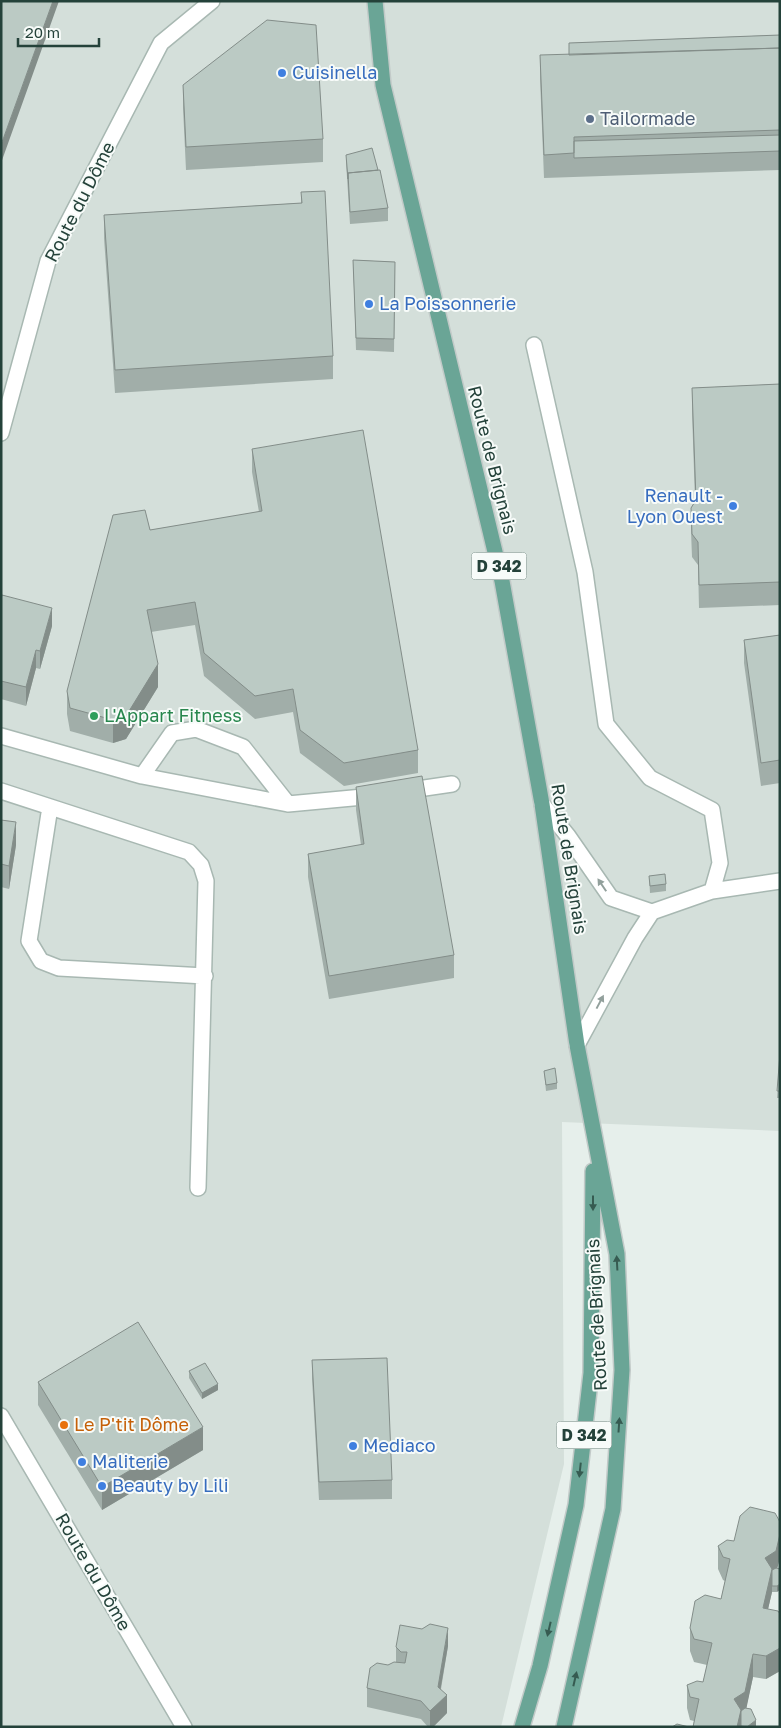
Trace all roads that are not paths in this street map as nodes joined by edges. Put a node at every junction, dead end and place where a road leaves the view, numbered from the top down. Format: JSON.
{"nodes":[{"id":1,"x":212,"y":1,"type":"edge"},
{"id":2,"x":375,"y":1,"type":"edge"},
{"id":3,"x":534,"y":345,"type":"dead end"},
{"id":4,"x":1,"y":433,"type":"edge"},
{"id":5,"x":1,"y":736,"type":"edge"},
{"id":6,"x":142,"y":776,"type":"junction"},
{"id":7,"x":452,"y":784,"type":"dead end"},
{"id":8,"x":1,"y":791,"type":"edge"},
{"id":9,"x":288,"y":804,"type":"junction"},
{"id":10,"x":542,"y":804,"type":"junction"},
{"id":11,"x":50,"y":807,"type":"junction"},
{"id":12,"x":780,"y":881,"type":"edge"},
{"id":13,"x":712,"y":891,"type":"junction"},
{"id":14,"x":652,"y":912,"type":"junction"},
{"id":15,"x":205,"y":976,"type":"junction"},
{"id":16,"x":577,"y":1045,"type":"junction"},
{"id":17,"x":593,"y":1137,"type":"junction"},
{"id":18,"x":198,"y":1188,"type":"dead end"},
{"id":19,"x":1,"y":1416,"type":"edge"},
{"id":20,"x":184,"y":1727,"type":"edge"},
{"id":21,"x":522,"y":1727,"type":"edge"},
{"id":22,"x":564,"y":1727,"type":"edge"}],
"edges":[{"from":1,"to":4,"type":"street","name":"Route du Dôme"},
{"from":2,"to":10,"type":"main road","name":"Route de Brignais","number":"D 342"},
{"from":3,"to":13,"type":"street"},
{"from":5,"to":6,"type":"street"},
{"from":6,"to":9,"type":"street"},
{"from":6,"to":9,"type":"street"},
{"from":7,"to":9,"type":"street"},
{"from":8,"to":11,"type":"street"},
{"from":14,"to":10,"type":"street","one_way":true},
{"from":10,"to":16,"type":"main road","name":"Route de Brignais","number":"D 342"},
{"from":11,"to":15,"type":"street"},
{"from":11,"to":15,"type":"street"},
{"from":12,"to":13,"type":"street"},
{"from":13,"to":14,"type":"street"},
{"from":16,"to":14,"type":"street","one_way":true},
{"from":15,"to":18,"type":"street"},
{"from":16,"to":17,"type":"main road","name":"Route de Brignais","number":"D 342"},
{"from":17,"to":21,"type":"main road","name":"Route de Brignais","number":"D 342","one_way":true},
{"from":22,"to":17,"type":"main road","name":"Route de Brignais","number":"D 342","one_way":true},
{"from":19,"to":20,"type":"street","name":"Route du Dôme"}]}
